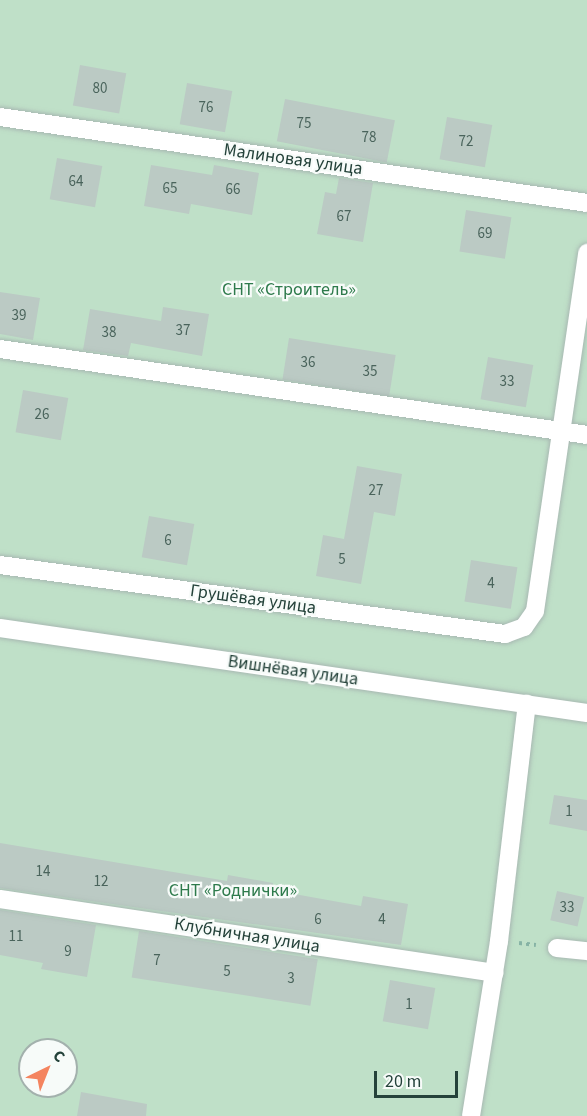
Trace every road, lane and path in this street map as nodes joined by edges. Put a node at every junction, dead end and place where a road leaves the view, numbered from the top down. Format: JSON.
{"nodes":[{"id":1,"x":0,"y":117,"type":"edge"},
{"id":2,"x":587,"y":203,"type":"edge"},
{"id":3,"x":587,"y":253,"type":"edge"},
{"id":4,"x":0,"y":349,"type":"edge"},
{"id":5,"x":561,"y":431,"type":"junction"},
{"id":6,"x":587,"y":435,"type":"edge"},
{"id":7,"x":0,"y":565,"type":"edge"},
{"id":8,"x":0,"y":628,"type":"edge"},
{"id":9,"x":526,"y":704,"type":"junction"},
{"id":10,"x":587,"y":713,"type":"edge"},
{"id":11,"x":0,"y":898,"type":"edge"},
{"id":12,"x":499,"y":941,"type":"junction"},
{"id":13,"x":557,"y":948,"type":"joint"},
{"id":14,"x":587,"y":951,"type":"edge"},
{"id":15,"x":494,"y":973,"type":"junction"},
{"id":16,"x":471,"y":1116,"type":"edge"}],
"edges":[{"from":1,"to":2,"type":"street","name":"Малиновая улица"},
{"from":3,"to":5,"type":"street"},
{"from":4,"to":5,"type":"street"},
{"from":5,"to":6,"type":"street"},
{"from":5,"to":7,"type":"street","name":"Грушёвая улица"},
{"from":8,"to":9,"type":"street","name":"Вишнёвая улица"},
{"from":9,"to":10,"type":"street","name":"Вишнёвая улица"},
{"from":9,"to":12,"type":"street"},
{"from":11,"to":15,"type":"street","name":"Клубничная улица"},
{"from":12,"to":13,"type":"path"},
{"from":12,"to":15,"type":"street"},
{"from":13,"to":14,"type":"street"},
{"from":15,"to":16,"type":"street"}]}
